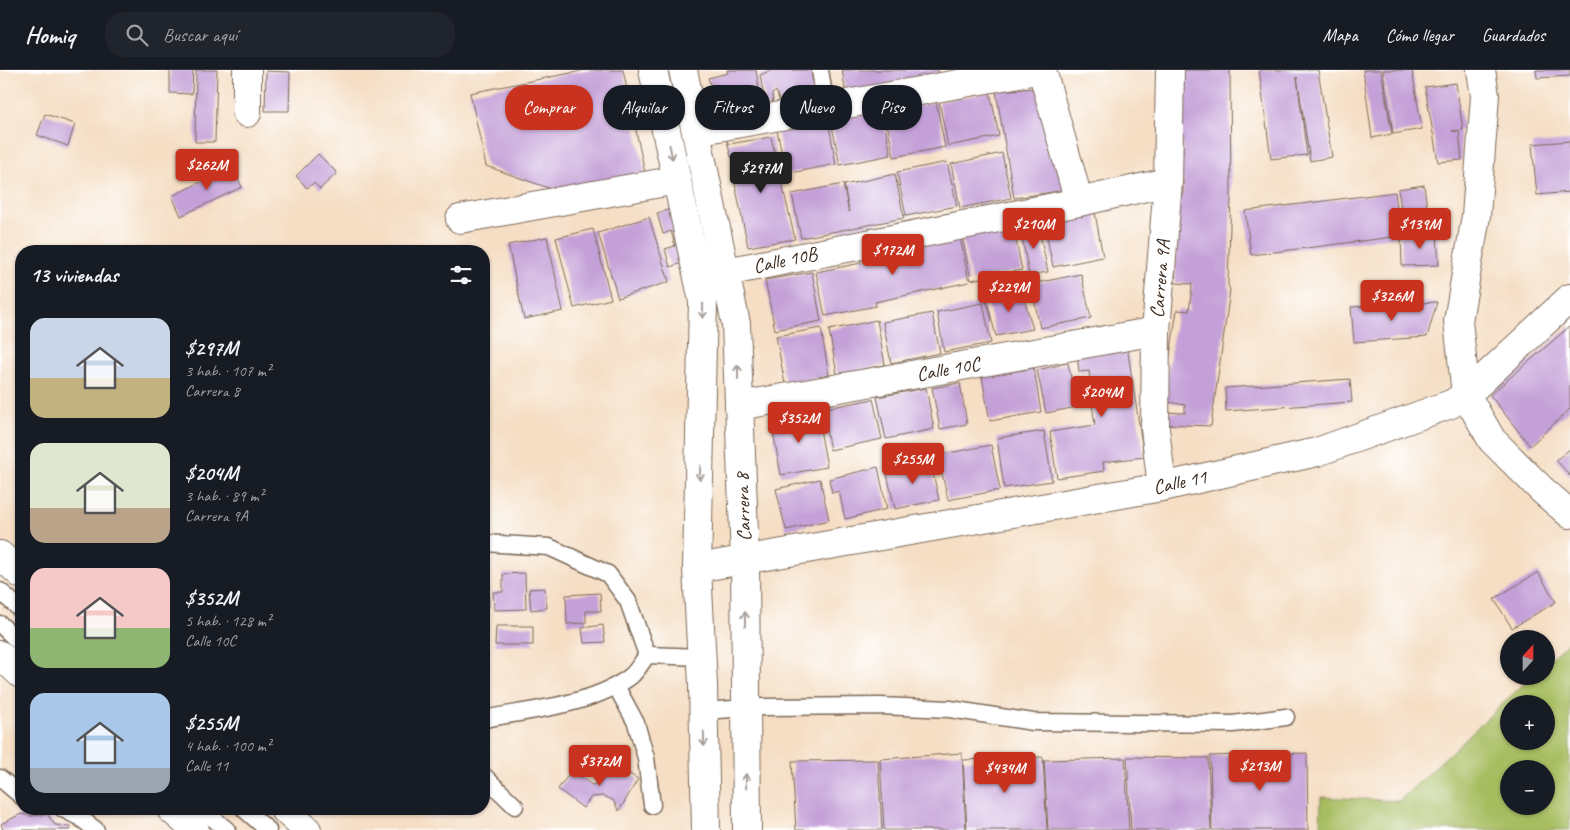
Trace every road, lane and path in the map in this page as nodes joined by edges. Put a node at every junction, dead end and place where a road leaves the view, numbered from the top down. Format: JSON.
{"nodes":[{"id":1,"x":247,"y":70,"type":"edge"},
{"id":2,"x":654,"y":70,"type":"edge"},
{"id":3,"x":682,"y":70,"type":"edge"},
{"id":4,"x":820,"y":70,"type":"edge"},
{"id":5,"x":1036,"y":70,"type":"edge"},
{"id":6,"x":1042,"y":70,"type":"edge"},
{"id":7,"x":1170,"y":70,"type":"edge"},
{"id":8,"x":1481,"y":70,"type":"edge"},
{"id":9,"x":951,"y":78,"type":"edge"},
{"id":10,"x":822,"y":85,"type":"edge"},
{"id":11,"x":852,"y":102,"type":"edge"},
{"id":12,"x":247,"y":113,"type":"dead end"},
{"id":13,"x":780,"y":116,"type":"edge"},
{"id":14,"x":696,"y":131,"type":"junction"},
{"id":15,"x":677,"y":180,"type":"junction"},
{"id":16,"x":1168,"y":182,"type":"junction"},
{"id":17,"x":1079,"y":202,"type":"junction"},
{"id":18,"x":460,"y":218,"type":"dead end"},
{"id":19,"x":726,"y":272,"type":"junction"},
{"id":20,"x":1570,"y":298,"type":"edge"},
{"id":21,"x":1156,"y":331,"type":"junction"},
{"id":22,"x":1466,"y":395,"type":"junction"},
{"id":23,"x":739,"y":406,"type":"junction"},
{"id":24,"x":1162,"y":487,"type":"junction"},
{"id":25,"x":1570,"y":514,"type":"edge"},
{"id":26,"x":490,"y":543,"type":"edge"},
{"id":27,"x":0,"y":555,"type":"edge"},
{"id":28,"x":745,"y":560,"type":"junction"},
{"id":29,"x":698,"y":568,"type":"junction"},
{"id":30,"x":15,"y":569,"type":"edge"},
{"id":31,"x":0,"y":591,"type":"edge"},
{"id":32,"x":15,"y":605,"type":"edge"},
{"id":33,"x":0,"y":624,"type":"edge"},
{"id":34,"x":15,"y":638,"type":"edge"},
{"id":35,"x":0,"y":655,"type":"edge"},
{"id":36,"x":647,"y":655,"type":"junction"},
{"id":37,"x":702,"y":657,"type":"junction"},
{"id":38,"x":15,"y":669,"type":"edge"},
{"id":39,"x":616,"y":686,"type":"junction"},
{"id":40,"x":745,"y":708,"type":"junction"},
{"id":41,"x":703,"y":711,"type":"junction"},
{"id":42,"x":1286,"y":717,"type":"dead end"},
{"id":43,"x":490,"y":718,"type":"edge"},
{"id":44,"x":0,"y":778,"type":"edge"},
{"id":45,"x":490,"y":782,"type":"edge"},
{"id":46,"x":15,"y":791,"type":"edge"},
{"id":47,"x":652,"y":805,"type":"dead end"},
{"id":48,"x":515,"y":806,"type":"dead end"},
{"id":49,"x":72,"y":815,"type":"edge"},
{"id":50,"x":181,"y":815,"type":"edge"},
{"id":51,"x":251,"y":815,"type":"edge"},
{"id":52,"x":291,"y":815,"type":"edge"},
{"id":53,"x":196,"y":824,"type":"edge"},
{"id":54,"x":96,"y":830,"type":"edge"},
{"id":55,"x":227,"y":830,"type":"edge"},
{"id":56,"x":268,"y":830,"type":"edge"},
{"id":57,"x":307,"y":830,"type":"edge"},
{"id":58,"x":706,"y":830,"type":"edge"},
{"id":59,"x":746,"y":830,"type":"edge"}],
"edges":[{"from":1,"to":12,"type":"main road"},
{"from":2,"to":15,"type":"main road","name":"Carrera 8","one_way":true},
{"from":3,"to":14,"type":"main road","name":"Carrera 8"},
{"from":4,"to":10,"type":"lane"},
{"from":5,"to":9,"type":"main road"},
{"from":6,"to":17,"type":"main road"},
{"from":7,"to":16,"type":"main road","name":"Carrera 9A"},
{"from":8,"to":22,"type":"main road"},
{"from":9,"to":11,"type":"main road"},
{"from":13,"to":14,"type":"main road"},
{"from":14,"to":19,"type":"main road","name":"Carrera 8"},
{"from":15,"to":18,"type":"main road"},
{"from":15,"to":29,"type":"main road","name":"Carrera 8","one_way":true},
{"from":16,"to":17,"type":"main road","name":"Calle 10B"},
{"from":16,"to":21,"type":"main road","name":"Carrera 9A"},
{"from":17,"to":19,"type":"main road","name":"Calle 10B"},
{"from":23,"to":19,"type":"main road","name":"Carrera 8","one_way":true},
{"from":20,"to":22,"type":"main road","name":"Calle 11"},
{"from":21,"to":23,"type":"main road","name":"Calle 10C"},
{"from":21,"to":24,"type":"main road","name":"Carrera 9A"},
{"from":22,"to":24,"type":"main road","name":"Calle 11"},
{"from":22,"to":25,"type":"main road"},
{"from":23,"to":28,"type":"main road","name":"Carrera 8"},
{"from":24,"to":28,"type":"main road","name":"Calle 11"},
{"from":26,"to":36,"type":"lane"},
{"from":27,"to":30,"type":"main road"},
{"from":28,"to":29,"type":"main road","name":"Calle 11"},
{"from":40,"to":28,"type":"main road","name":"Carrera 8","one_way":true},
{"from":29,"to":37,"type":"main road","name":"Carrera 8"},
{"from":31,"to":32,"type":"lane"},
{"from":33,"to":34,"type":"lane"},
{"from":35,"to":38,"type":"main road"},
{"from":36,"to":37,"type":"lane"},
{"from":36,"to":39,"type":"lane"},
{"from":37,"to":41,"type":"main road","name":"Carrera 8"},
{"from":39,"to":43,"type":"lane"},
{"from":39,"to":47,"type":"lane"},
{"from":40,"to":41,"type":"lane"},
{"from":40,"to":42,"type":"lane"},
{"from":59,"to":40,"type":"main road","name":"Carrera 8","one_way":true},
{"from":41,"to":58,"type":"main road","name":"Carrera 8","one_way":true},
{"from":44,"to":46,"type":"lane"},
{"from":45,"to":48,"type":"lane"},
{"from":49,"to":54,"type":"lane"},
{"from":50,"to":53,"type":"main road"},
{"from":51,"to":56,"type":"lane"},
{"from":52,"to":57,"type":"main road"},
{"from":53,"to":55,"type":"lane"}]}
